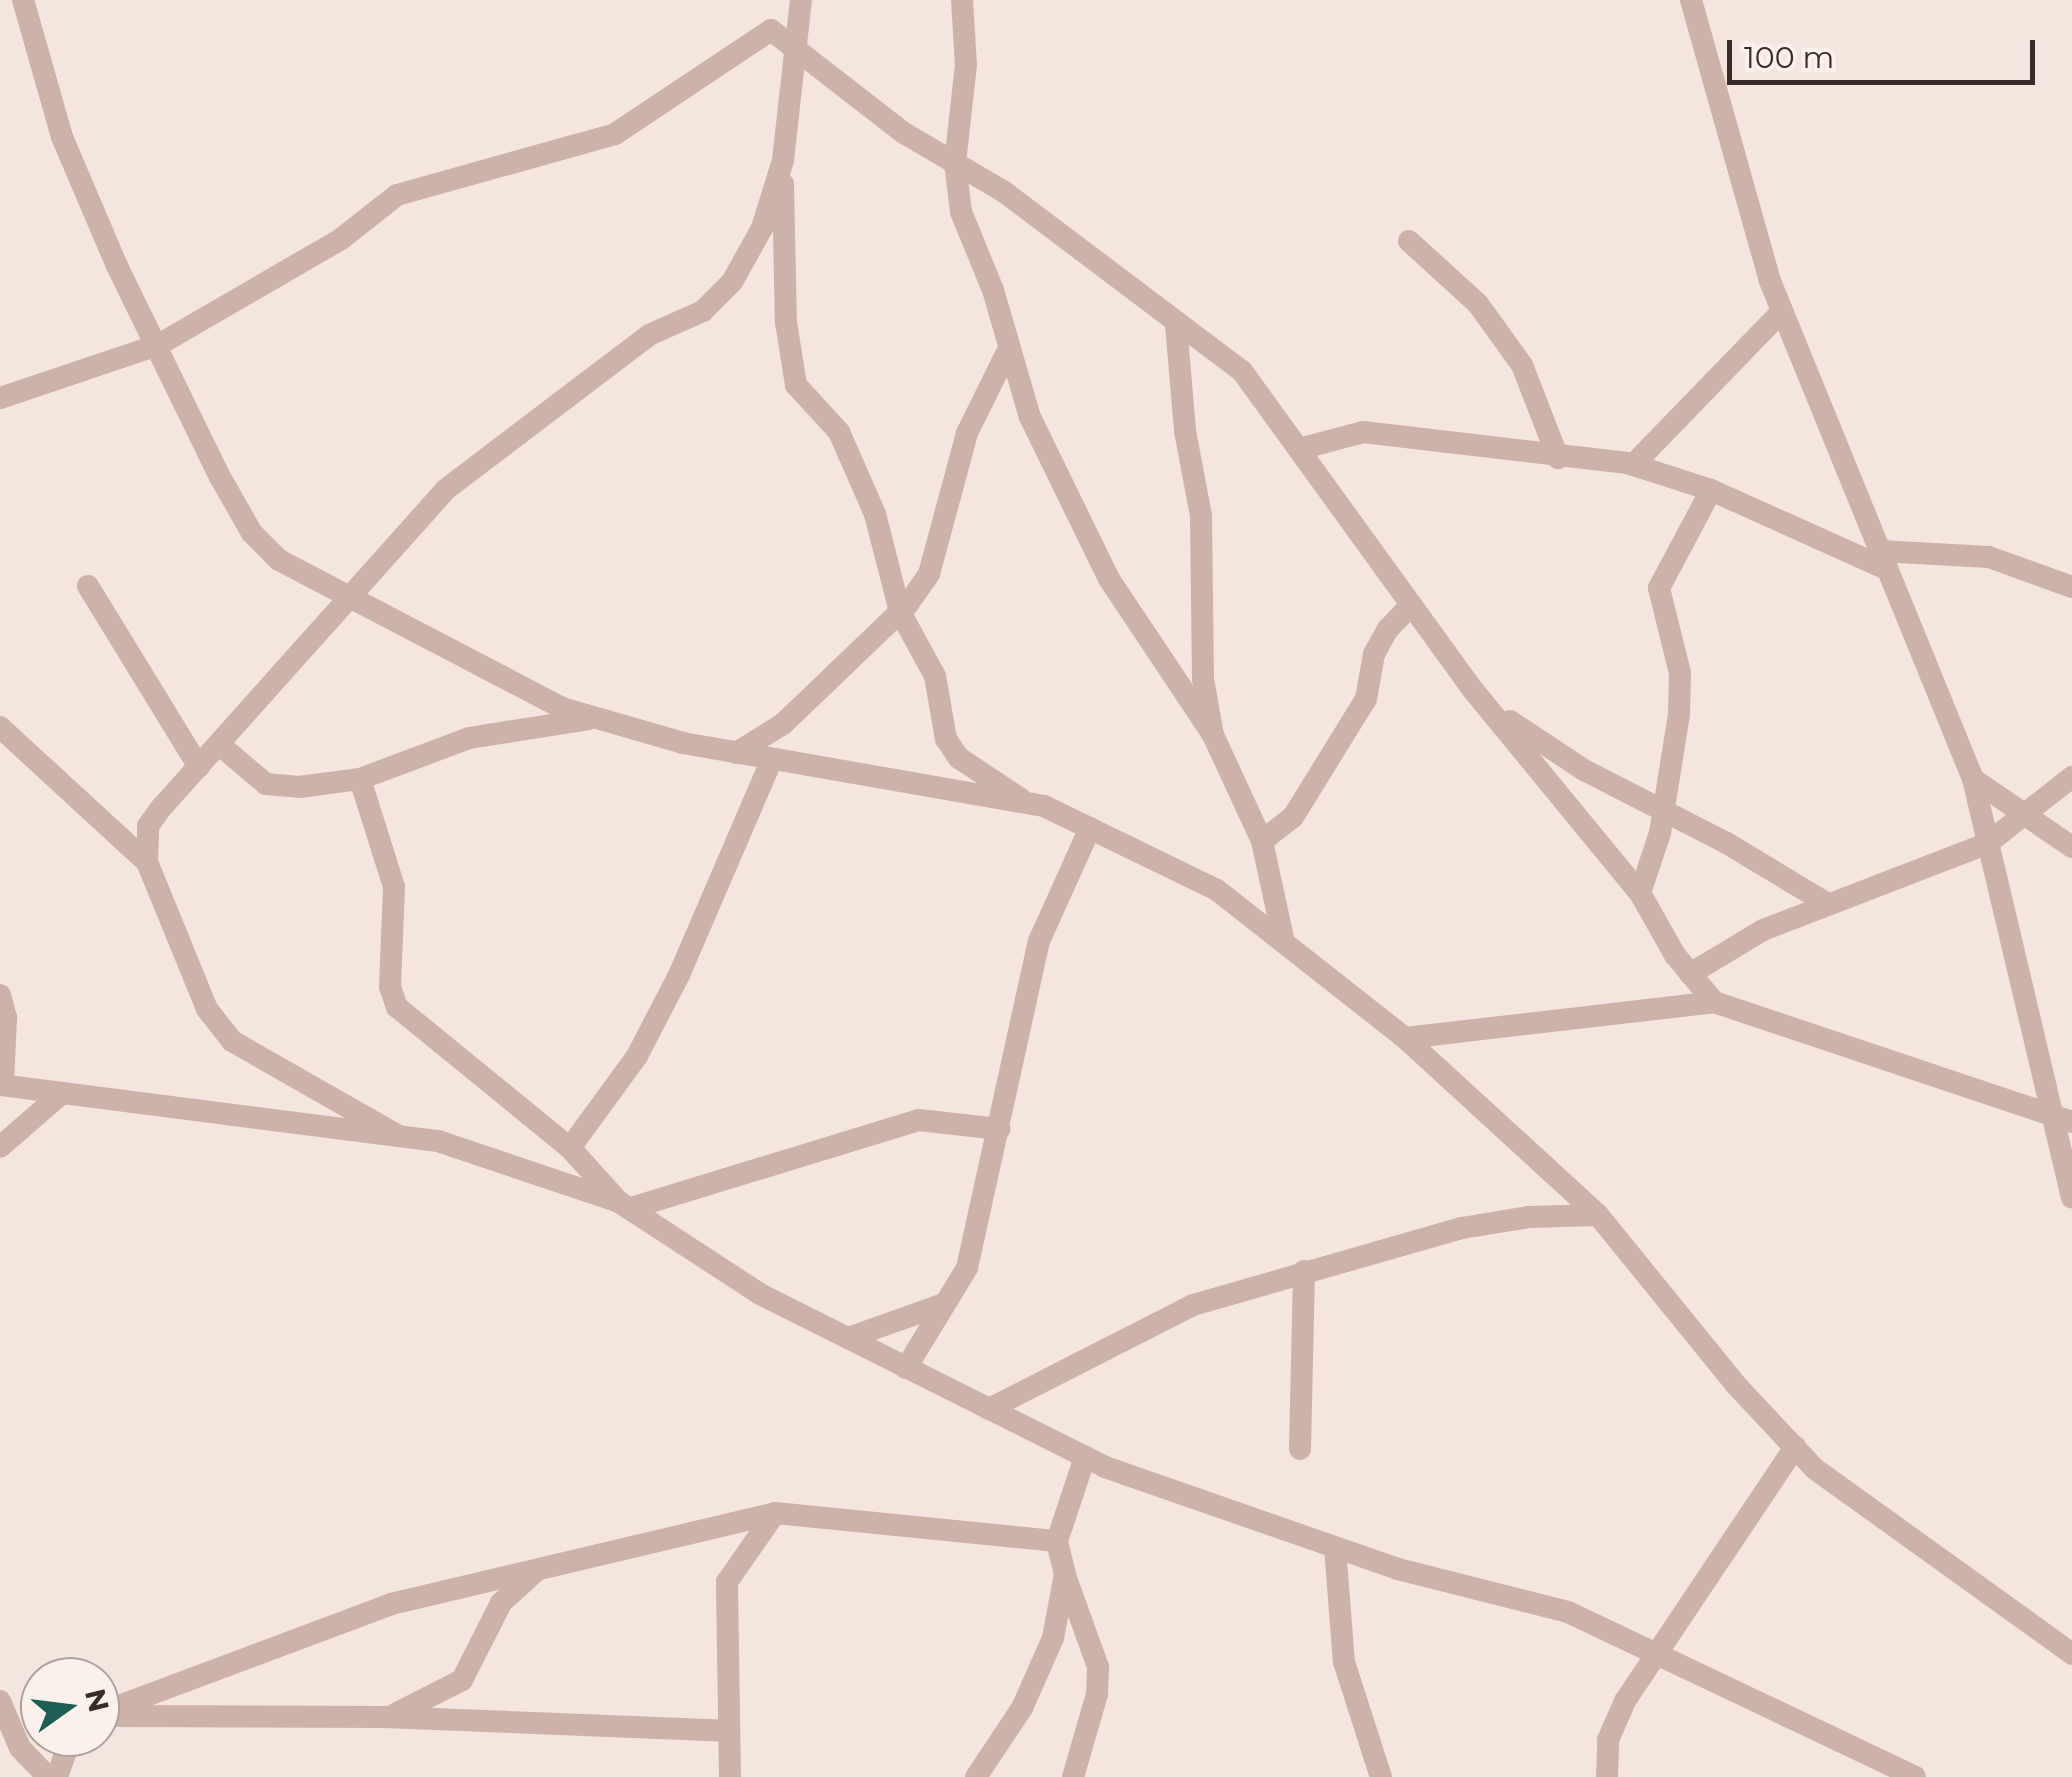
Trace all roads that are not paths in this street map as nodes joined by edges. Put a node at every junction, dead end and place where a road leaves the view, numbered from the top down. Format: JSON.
{"nodes":[{"id":1,"x":23,"y":0,"type":"edge"},
{"id":2,"x":802,"y":0,"type":"edge"},
{"id":3,"x":962,"y":0,"type":"edge"},
{"id":4,"x":1690,"y":0,"type":"edge"},
{"id":5,"x":799,"y":47,"type":"junction"},
{"id":6,"x":783,"y":160,"type":"junction"},
{"id":7,"x":956,"y":163,"type":"junction"},
{"id":8,"x":1408,"y":240,"type":"dead end"},
{"id":9,"x":1782,"y":310,"type":"junction"},
{"id":10,"x":1176,"y":325,"type":"junction"},
{"id":11,"x":160,"y":344,"type":"junction"},
{"id":12,"x":1009,"y":348,"type":"junction"},
{"id":13,"x":0,"y":398,"type":"edge"},
{"id":14,"x":1303,"y":448,"type":"junction"},
{"id":15,"x":1558,"y":458,"type":"junction"},
{"id":16,"x":1633,"y":465,"type":"junction"},
{"id":17,"x":1711,"y":490,"type":"junction"},
{"id":18,"x":1884,"y":560,"type":"junction"},
{"id":19,"x":88,"y":586,"type":"dead end"},
{"id":20,"x":2072,"y":587,"type":"edge"},
{"id":21,"x":347,"y":600,"type":"junction"},
{"id":22,"x":1411,"y":605,"type":"junction"},
{"id":23,"x":900,"y":612,"type":"junction"},
{"id":24,"x":1486,"y":706,"type":"junction"},
{"id":25,"x":598,"y":718,"type":"junction"},
{"id":26,"x":0,"y":728,"type":"edge"},
{"id":27,"x":1213,"y":736,"type":"junction"},
{"id":28,"x":222,"y":746,"type":"junction"},
{"id":29,"x":736,"y":753,"type":"junction"},
{"id":30,"x":772,"y":759,"type":"junction"},
{"id":31,"x":199,"y":767,"type":"junction"},
{"id":32,"x":2072,"y":777,"type":"edge"},
{"id":33,"x":360,"y":779,"type":"junction"},
{"id":34,"x":1972,"y":780,"type":"junction"},
{"id":35,"x":1028,"y":804,"type":"junction"},
{"id":36,"x":2028,"y":811,"type":"junction"},
{"id":37,"x":1663,"y":814,"type":"junction"},
{"id":38,"x":1090,"y":828,"type":"junction"},
{"id":39,"x":1262,"y":841,"type":"junction"},
{"id":40,"x":1988,"y":843,"type":"junction"},
{"id":41,"x":2072,"y":847,"type":"edge"},
{"id":42,"x":147,"y":862,"type":"junction"},
{"id":43,"x":1640,"y":894,"type":"junction"},
{"id":44,"x":1826,"y":903,"type":"junction"},
{"id":45,"x":1284,"y":942,"type":"junction"},
{"id":46,"x":1690,"y":974,"type":"junction"},
{"id":47,"x":0,"y":996,"type":"edge"},
{"id":48,"x":1714,"y":1002,"type":"junction"},
{"id":49,"x":1405,"y":1038,"type":"junction"},
{"id":50,"x":2,"y":1085,"type":"edge"},
{"id":51,"x":60,"y":1095,"type":"junction"},
{"id":52,"x":2063,"y":1120,"type":"edge"},
{"id":53,"x":999,"y":1130,"type":"junction"},
{"id":54,"x":400,"y":1137,"type":"junction"},
{"id":55,"x":0,"y":1147,"type":"edge"},
{"id":56,"x":570,"y":1148,"type":"junction"},
{"id":57,"x":2072,"y":1197,"type":"edge"},
{"id":58,"x":625,"y":1205,"type":"junction"},
{"id":59,"x":1598,"y":1215,"type":"junction"},
{"id":60,"x":1304,"y":1270,"type":"junction"},
{"id":61,"x":944,"y":1304,"type":"junction"},
{"id":62,"x":848,"y":1338,"type":"junction"},
{"id":63,"x":906,"y":1368,"type":"junction"},
{"id":64,"x":988,"y":1409,"type":"junction"},
{"id":65,"x":1795,"y":1447,"type":"junction"},
{"id":66,"x":1300,"y":1449,"type":"dead end"},
{"id":67,"x":1084,"y":1457,"type":"junction"},
{"id":68,"x":775,"y":1513,"type":"junction"},
{"id":69,"x":1058,"y":1540,"type":"junction"},
{"id":70,"x":1335,"y":1548,"type":"junction"},
{"id":71,"x":538,"y":1570,"type":"junction"},
{"id":72,"x":1065,"y":1574,"type":"junction"},
{"id":73,"x":1654,"y":1652,"type":"junction"},
{"id":74,"x":2072,"y":1654,"type":"edge"},
{"id":75,"x":0,"y":1701,"type":"edge"},
{"id":76,"x":120,"y":1706,"type":"edge"},
{"id":77,"x":120,"y":1714,"type":"edge"},
{"id":78,"x":384,"y":1717,"type":"junction"},
{"id":79,"x":728,"y":1731,"type":"junction"},
{"id":80,"x":7,"y":1736,"type":"edge"},
{"id":81,"x":48,"y":1777,"type":"edge"},
{"id":82,"x":730,"y":1777,"type":"edge"},
{"id":83,"x":976,"y":1777,"type":"edge"},
{"id":84,"x":1073,"y":1777,"type":"edge"},
{"id":85,"x":1382,"y":1777,"type":"edge"},
{"id":86,"x":1606,"y":1777,"type":"edge"},
{"id":87,"x":1915,"y":1777,"type":"edge"}],
"edges":[{"from":1,"to":11,"type":"street"},
{"from":2,"to":5,"type":"street"},
{"from":3,"to":7,"type":"street"},
{"from":4,"to":9,"type":"street"},
{"from":5,"to":6,"type":"street"},
{"from":5,"to":7,"type":"street"},
{"from":5,"to":11,"type":"street"},
{"from":6,"to":21,"type":"street"},
{"from":6,"to":23,"type":"street"},
{"from":7,"to":10,"type":"street"},
{"from":7,"to":12,"type":"street"},
{"from":8,"to":15,"type":"street"},
{"from":9,"to":16,"type":"street"},
{"from":9,"to":18,"type":"street"},
{"from":10,"to":14,"type":"street"},
{"from":10,"to":27,"type":"street"},
{"from":11,"to":13,"type":"street"},
{"from":11,"to":21,"type":"street"},
{"from":12,"to":23,"type":"street"},
{"from":12,"to":27,"type":"street"},
{"from":14,"to":15,"type":"street"},
{"from":14,"to":22,"type":"street"},
{"from":15,"to":16,"type":"street"},
{"from":16,"to":17,"type":"street"},
{"from":17,"to":18,"type":"street"},
{"from":17,"to":37,"type":"street"},
{"from":18,"to":20,"type":"street"},
{"from":18,"to":34,"type":"street"},
{"from":19,"to":31,"type":"street"},
{"from":21,"to":25,"type":"street"},
{"from":21,"to":28,"type":"street"},
{"from":22,"to":24,"type":"street"},
{"from":22,"to":39,"type":"street"},
{"from":23,"to":29,"type":"street"},
{"from":23,"to":35,"type":"street"},
{"from":24,"to":37,"type":"street"},
{"from":24,"to":43,"type":"street"},
{"from":25,"to":29,"type":"street"},
{"from":25,"to":33,"type":"street"},
{"from":26,"to":42,"type":"street"},
{"from":27,"to":39,"type":"street"},
{"from":28,"to":31,"type":"street"},
{"from":28,"to":33,"type":"street"},
{"from":29,"to":30,"type":"street"},
{"from":30,"to":35,"type":"street"},
{"from":30,"to":56,"type":"street"},
{"from":31,"to":42,"type":"street"},
{"from":32,"to":36,"type":"street"},
{"from":33,"to":56,"type":"street"},
{"from":34,"to":36,"type":"street"},
{"from":34,"to":40,"type":"street"},
{"from":35,"to":38,"type":"street"},
{"from":36,"to":40,"type":"street"},
{"from":36,"to":41,"type":"street"},
{"from":37,"to":43,"type":"street"},
{"from":37,"to":44,"type":"street"},
{"from":38,"to":45,"type":"street"},
{"from":38,"to":53,"type":"street"},
{"from":39,"to":45,"type":"street"},
{"from":40,"to":44,"type":"street"},
{"from":40,"to":52,"type":"street"},
{"from":42,"to":54,"type":"street"},
{"from":43,"to":46,"type":"street"},
{"from":44,"to":46,"type":"street"},
{"from":45,"to":49,"type":"street"},
{"from":46,"to":48,"type":"street"},
{"from":47,"to":50,"type":"street"},
{"from":48,"to":49,"type":"street"},
{"from":48,"to":52,"type":"street"},
{"from":49,"to":59,"type":"street"},
{"from":50,"to":51,"type":"street"},
{"from":51,"to":54,"type":"street"},
{"from":51,"to":55,"type":"street"},
{"from":52,"to":57,"type":"street"},
{"from":53,"to":58,"type":"street"},
{"from":53,"to":61,"type":"street"},
{"from":54,"to":58,"type":"street"},
{"from":56,"to":58,"type":"street"},
{"from":58,"to":62,"type":"street"},
{"from":59,"to":60,"type":"street"},
{"from":59,"to":65,"type":"street"},
{"from":60,"to":64,"type":"street"},
{"from":60,"to":66,"type":"street"},
{"from":61,"to":62,"type":"street"},
{"from":61,"to":63,"type":"street"},
{"from":62,"to":63,"type":"street"},
{"from":63,"to":64,"type":"street"},
{"from":64,"to":67,"type":"street"},
{"from":65,"to":73,"type":"street"},
{"from":65,"to":74,"type":"street"},
{"from":67,"to":69,"type":"street"},
{"from":67,"to":70,"type":"street"},
{"from":68,"to":69,"type":"street"},
{"from":68,"to":71,"type":"street"},
{"from":68,"to":79,"type":"street"},
{"from":69,"to":72,"type":"street"},
{"from":70,"to":73,"type":"street"},
{"from":70,"to":85,"type":"street"},
{"from":71,"to":76,"type":"street"},
{"from":71,"to":78,"type":"street"},
{"from":72,"to":83,"type":"street"},
{"from":72,"to":84,"type":"street"},
{"from":73,"to":86,"type":"street"},
{"from":73,"to":87,"type":"street"},
{"from":75,"to":80,"type":"street"},
{"from":77,"to":78,"type":"street"},
{"from":78,"to":79,"type":"street"},
{"from":79,"to":82,"type":"street"},
{"from":80,"to":81,"type":"street"}]}
